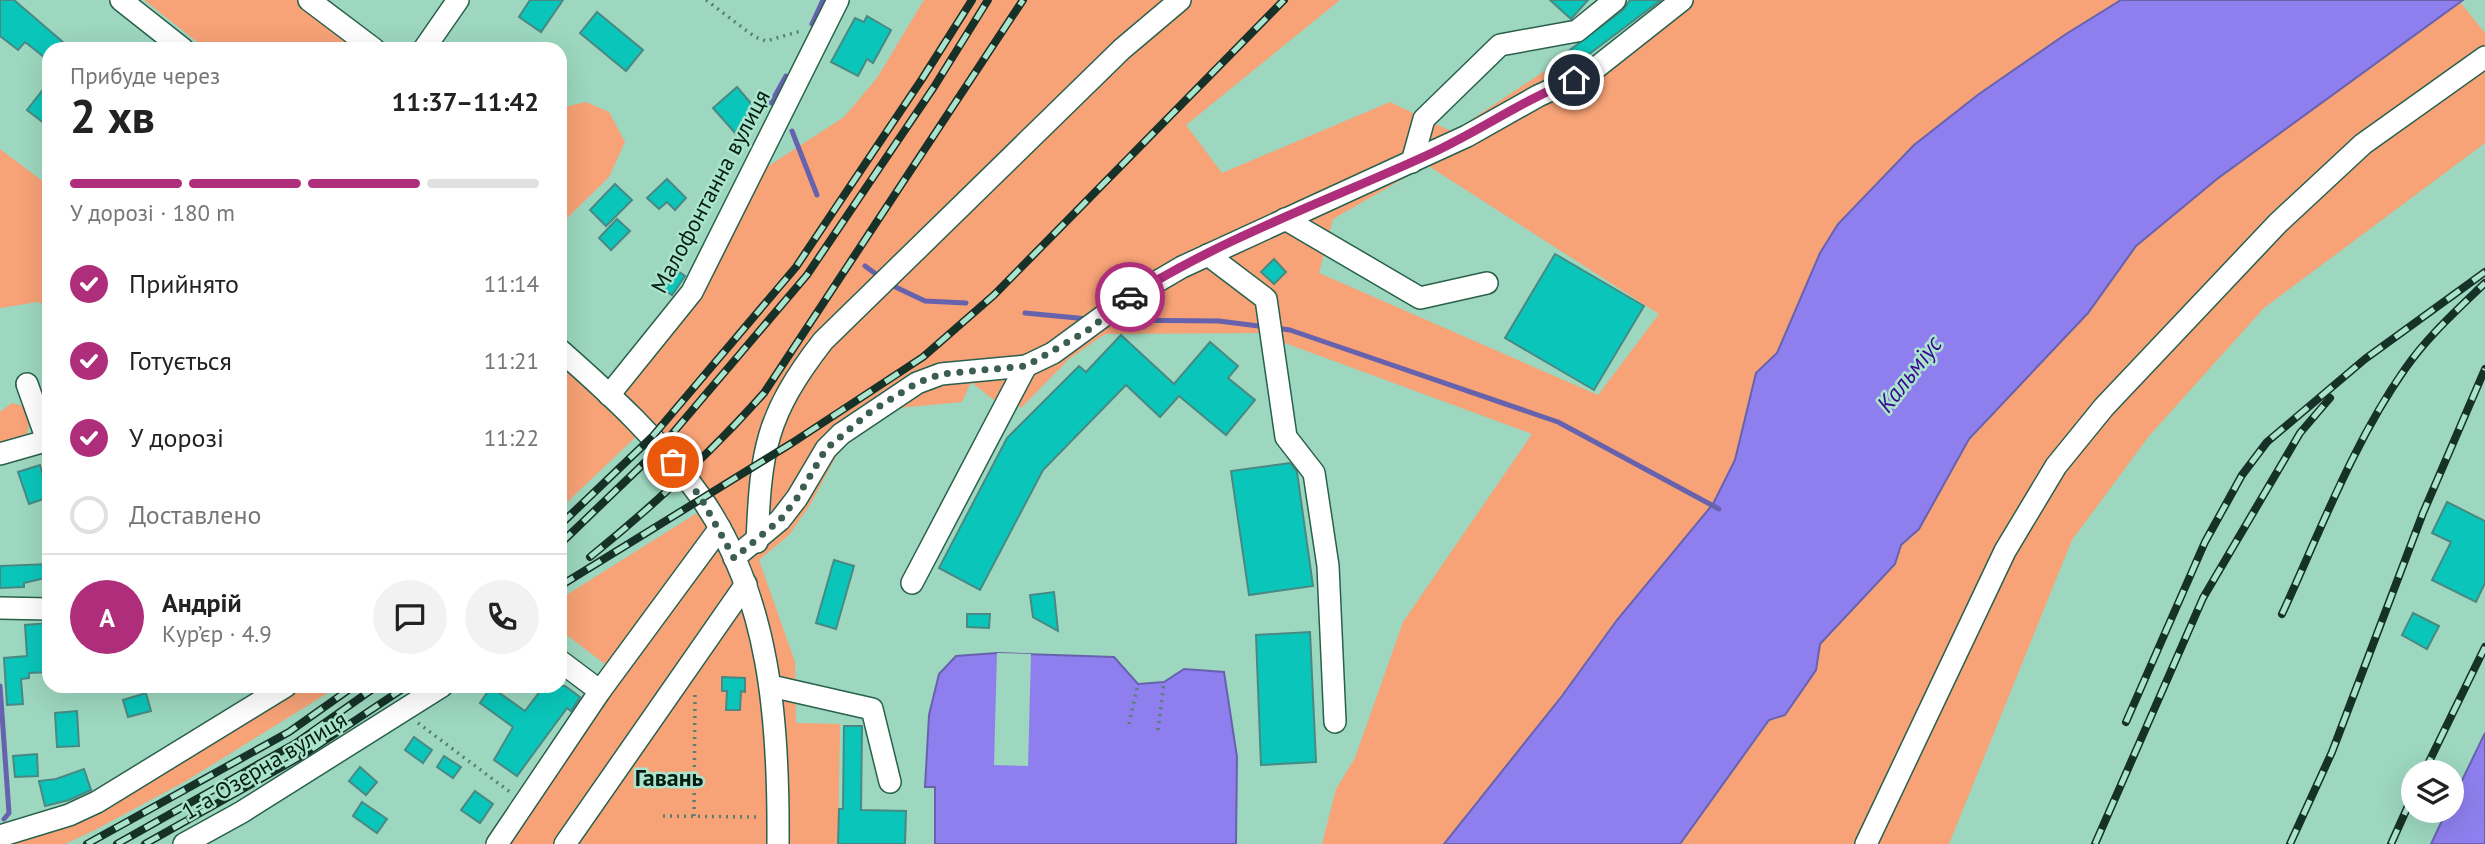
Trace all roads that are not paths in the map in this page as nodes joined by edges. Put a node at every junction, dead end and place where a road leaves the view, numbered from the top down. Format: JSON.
{"nodes":[{"id":1,"x":121,"y":0,"type":"edge"},
{"id":2,"x":309,"y":0,"type":"edge"},
{"id":3,"x":458,"y":0,"type":"edge"},
{"id":4,"x":838,"y":0,"type":"edge"},
{"id":5,"x":1180,"y":0,"type":"edge"},
{"id":6,"x":1615,"y":0,"type":"edge"},
{"id":7,"x":1682,"y":0,"type":"edge"},
{"id":8,"x":174,"y":42,"type":"edge"},
{"id":9,"x":364,"y":42,"type":"edge"},
{"id":10,"x":429,"y":42,"type":"edge"},
{"id":11,"x":2485,"y":57,"type":"edge"},
{"id":12,"x":1412,"y":162,"type":"junction"},
{"id":13,"x":1285,"y":219,"type":"junction"},
{"id":14,"x":1208,"y":254,"type":"junction"},
{"id":15,"x":1487,"y":283,"type":"dead end"},
{"id":16,"x":567,"y":356,"type":"edge"},
{"id":17,"x":1026,"y":366,"type":"junction"},
{"id":18,"x":27,"y":384,"type":"dead end"},
{"id":19,"x":609,"y":395,"type":"junction"},
{"id":20,"x":42,"y":424,"type":"edge"},
{"id":21,"x":42,"y":442,"type":"edge"},
{"id":22,"x":0,"y":454,"type":"edge"},
{"id":23,"x":720,"y":528,"type":"junction"},
{"id":24,"x":757,"y":542,"type":"junction"},
{"id":25,"x":734,"y":558,"type":"junction"},
{"id":26,"x":746,"y":583,"type":"junction"},
{"id":27,"x":912,"y":583,"type":"dead end"},
{"id":28,"x":0,"y":608,"type":"edge"},
{"id":29,"x":42,"y":608,"type":"edge"},
{"id":30,"x":567,"y":666,"type":"edge"},
{"id":31,"x":771,"y":687,"type":"junction"},
{"id":32,"x":600,"y":691,"type":"junction"},
{"id":33,"x":275,"y":693,"type":"edge"},
{"id":34,"x":432,"y":693,"type":"edge"},
{"id":35,"x":1335,"y":722,"type":"dead end"},
{"id":36,"x":890,"y":782,"type":"dead end"},
{"id":37,"x":0,"y":836,"type":"edge"},
{"id":38,"x":184,"y":844,"type":"edge"},
{"id":39,"x":497,"y":844,"type":"edge"},
{"id":40,"x":565,"y":844,"type":"edge"},
{"id":41,"x":778,"y":844,"type":"edge"},
{"id":42,"x":1866,"y":844,"type":"edge"}],
"edges":[{"from":1,"to":8,"type":"street"},
{"from":2,"to":9,"type":"street"},
{"from":3,"to":10,"type":"street"},
{"from":4,"to":19,"type":"street","name":"Малофонтанна вулиця"},
{"from":5,"to":24,"type":"street"},
{"from":6,"to":12,"type":"street"},
{"from":7,"to":12,"type":"street"},
{"from":11,"to":42,"type":"street"},
{"from":12,"to":13,"type":"street"},
{"from":13,"to":14,"type":"street"},
{"from":13,"to":15,"type":"street"},
{"from":14,"to":17,"type":"street"},
{"from":14,"to":35,"type":"street"},
{"from":16,"to":19,"type":"street"},
{"from":17,"to":24,"type":"street"},
{"from":17,"to":27,"type":"street"},
{"from":18,"to":20,"type":"street"},
{"from":19,"to":23,"type":"street"},
{"from":21,"to":22,"type":"street"},
{"from":23,"to":25,"type":"street"},
{"from":23,"to":32,"type":"street"},
{"from":24,"to":25,"type":"street"},
{"from":25,"to":26,"type":"street"},
{"from":26,"to":31,"type":"street"},
{"from":26,"to":40,"type":"street"},
{"from":28,"to":29,"type":"street"},
{"from":30,"to":32,"type":"street"},
{"from":31,"to":36,"type":"street"},
{"from":31,"to":41,"type":"street"},
{"from":32,"to":39,"type":"street"},
{"from":33,"to":37,"type":"street"},
{"from":34,"to":38,"type":"street","name":"1-а Озерна вулиця"}]}
